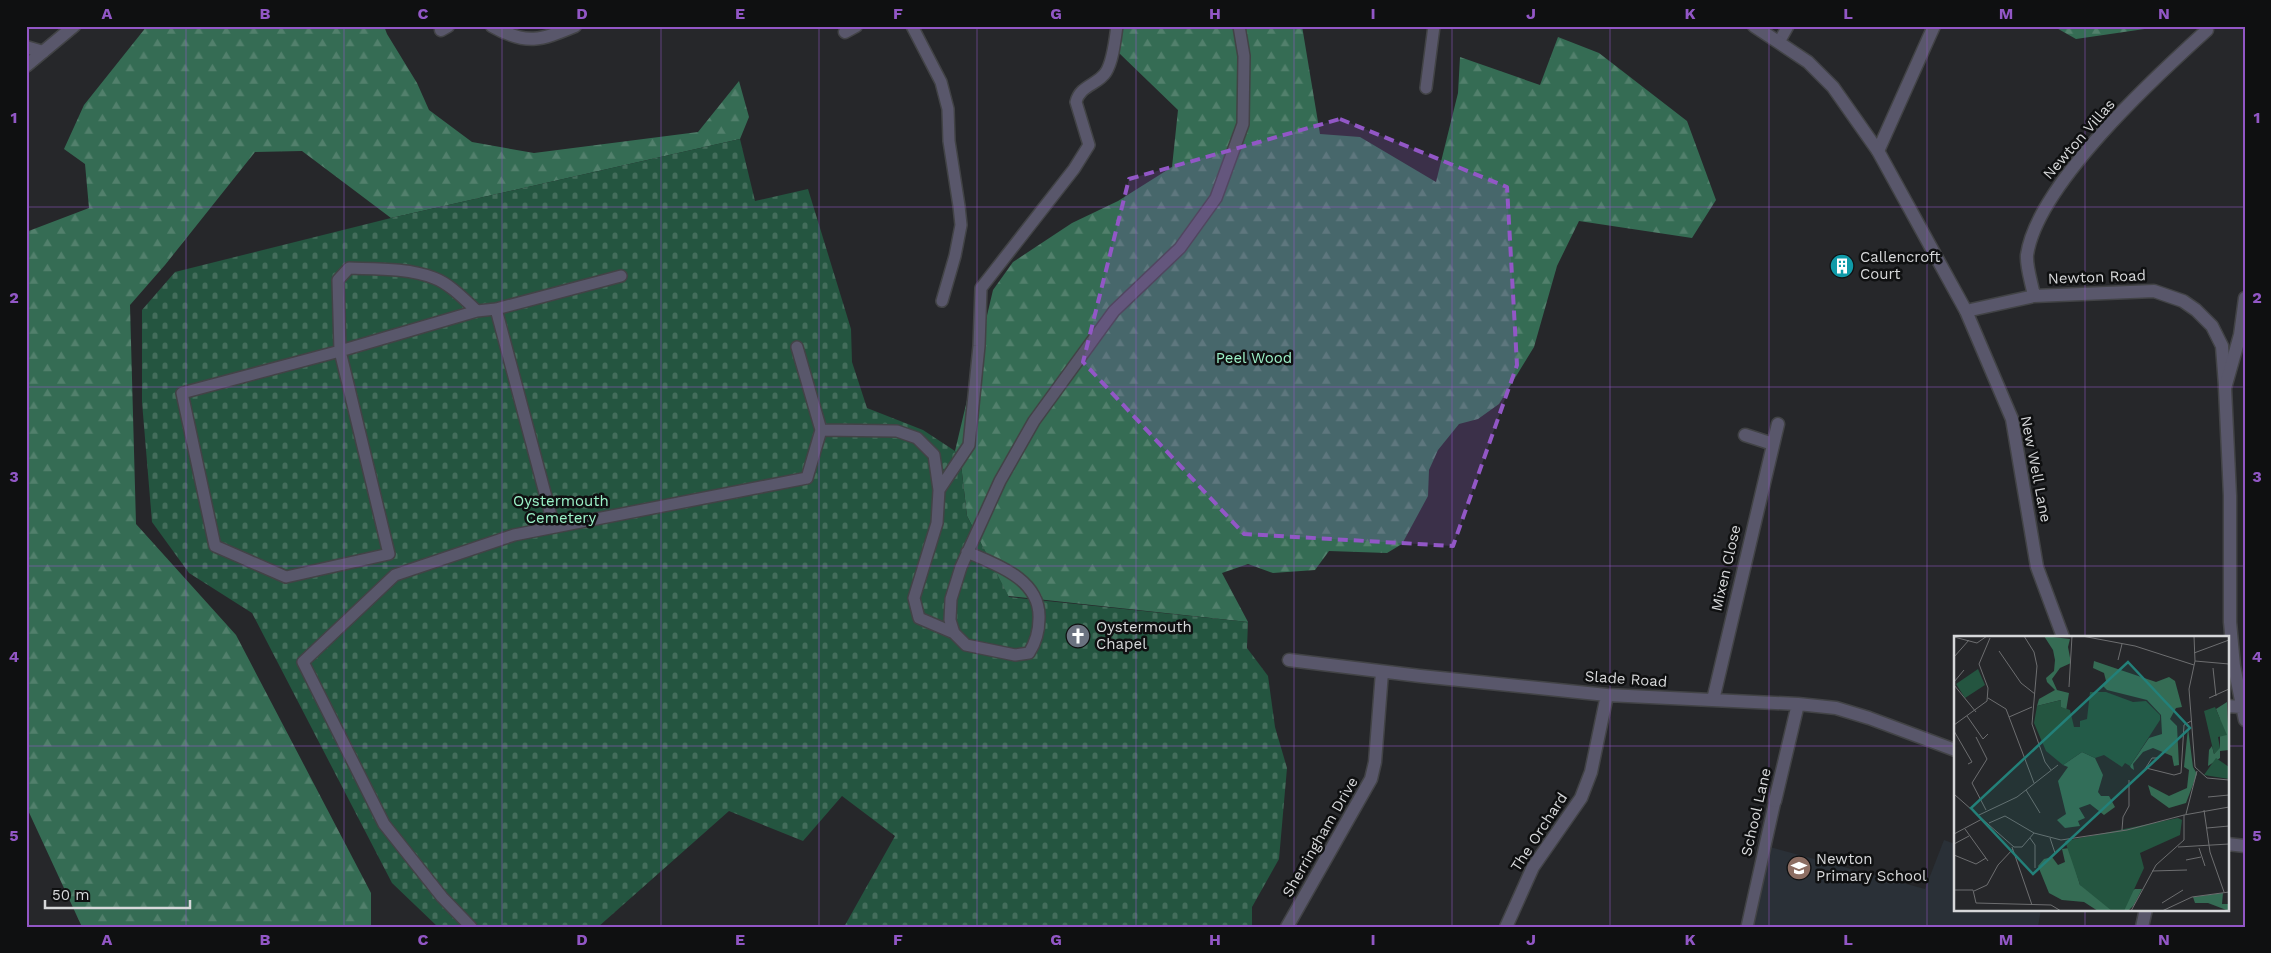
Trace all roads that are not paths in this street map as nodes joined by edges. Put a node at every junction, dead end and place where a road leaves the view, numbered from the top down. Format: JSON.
{"nodes":[{"id":1,"x":74,"y":26,"type":"edge"},
{"id":2,"x":492,"y":26,"type":"edge"},
{"id":3,"x":575,"y":26,"type":"edge"},
{"id":4,"x":912,"y":26,"type":"edge"},
{"id":5,"x":1117,"y":26,"type":"edge"},
{"id":6,"x":1239,"y":26,"type":"edge"},
{"id":7,"x":1434,"y":26,"type":"edge"},
{"id":8,"x":1754,"y":26,"type":"edge"},
{"id":9,"x":1788,"y":26,"type":"edge"},
{"id":10,"x":1934,"y":26,"type":"edge"},
{"id":11,"x":2207,"y":30,"type":"dead end"},
{"id":12,"x":1779,"y":42,"type":"junction"},
{"id":13,"x":26,"y":47,"type":"edge"},
{"id":14,"x":43,"y":52,"type":"junction"},
{"id":15,"x":26,"y":66,"type":"edge"},
{"id":16,"x":1426,"y":88,"type":"dead end"},
{"id":17,"x":1878,"y":151,"type":"junction"},
{"id":18,"x":620,"y":276,"type":"dead end"},
{"id":19,"x":2034,"y":296,"type":"junction"},
{"id":20,"x":2245,"y":298,"type":"edge"},
{"id":21,"x":942,"y":301,"type":"dead end"},
{"id":22,"x":496,"y":309,"type":"junction"},
{"id":23,"x":477,"y":311,"type":"junction"},
{"id":24,"x":1966,"y":311,"type":"junction"},
{"id":25,"x":2242,"y":335,"type":"edge"},
{"id":26,"x":797,"y":347,"type":"dead end"},
{"id":27,"x":340,"y":351,"type":"junction"},
{"id":28,"x":2225,"y":388,"type":"junction"},
{"id":29,"x":1778,"y":424,"type":"dead end"},
{"id":30,"x":821,"y":430,"type":"junction"},
{"id":31,"x":1745,"y":435,"type":"dead end"},
{"id":32,"x":1773,"y":444,"type":"junction"},
{"id":33,"x":939,"y":490,"type":"junction"},
{"id":34,"x":554,"y":527,"type":"junction"},
{"id":35,"x":967,"y":552,"type":"junction"},
{"id":36,"x":389,"y":554,"type":"junction"},
{"id":37,"x":395,"y":575,"type":"junction"},
{"id":38,"x":954,"y":633,"type":"junction"},
{"id":39,"x":2063,"y":636,"type":"edge"},
{"id":40,"x":1289,"y":660,"type":"dead end"},
{"id":41,"x":1382,"y":672,"type":"junction"},
{"id":42,"x":1607,"y":695,"type":"junction"},
{"id":43,"x":1713,"y":700,"type":"junction"},
{"id":44,"x":2242,"y":700,"type":"edge"},
{"id":45,"x":1798,"y":704,"type":"junction"},
{"id":46,"x":2228,"y":706,"type":"edge"},
{"id":47,"x":2245,"y":720,"type":"edge"},
{"id":48,"x":1954,"y":750,"type":"edge"},
{"id":49,"x":1775,"y":801,"type":"joint"},
{"id":50,"x":2228,"y":844,"type":"edge"},
{"id":51,"x":2245,"y":846,"type":"edge"},
{"id":52,"x":2146,"y":910,"type":"edge"},
{"id":53,"x":471,"y":927,"type":"edge"},
{"id":54,"x":1287,"y":927,"type":"edge"},
{"id":55,"x":1506,"y":927,"type":"edge"},
{"id":56,"x":1747,"y":927,"type":"edge"},
{"id":57,"x":2142,"y":927,"type":"edge"}],
"edges":[{"from":1,"to":14,"type":"street"},
{"from":2,"to":3,"type":"street"},
{"from":4,"to":21,"type":"lane"},
{"from":5,"to":33,"type":"lane"},
{"from":6,"to":35,"type":"lane"},
{"from":7,"to":16,"type":"lane"},
{"from":8,"to":12,"type":"street"},
{"from":9,"to":12,"type":"lane"},
{"from":10,"to":17,"type":"street"},
{"from":11,"to":19,"type":"street","name":"Newton Villas"},
{"from":12,"to":17,"type":"street"},
{"from":13,"to":14,"type":"street"},
{"from":14,"to":15,"type":"street"},
{"from":17,"to":24,"type":"street"},
{"from":18,"to":22,"type":"lane"},
{"from":19,"to":24,"type":"street","name":"Newton Road"},
{"from":19,"to":28,"type":"street","name":"Newton Road"},
{"from":20,"to":25,"type":"street"},
{"from":22,"to":23,"type":"lane"},
{"from":22,"to":34,"type":"lane"},
{"from":23,"to":27,"type":"lane"},
{"from":23,"to":27,"type":"lane"},
{"from":24,"to":39,"type":"street","name":"New Well Lane"},
{"from":25,"to":28,"type":"street"},
{"from":26,"to":30,"type":"lane"},
{"from":27,"to":36,"type":"lane"},
{"from":27,"to":36,"type":"lane"},
{"from":28,"to":44,"type":"street","name":"Newton Road"},
{"from":29,"to":32,"type":"street","name":"Mixen Close"},
{"from":30,"to":33,"type":"lane"},
{"from":30,"to":34,"type":"lane"},
{"from":31,"to":32,"type":"street"},
{"from":32,"to":43,"type":"street","name":"Mixen Close"},
{"from":33,"to":38,"type":"lane"},
{"from":34,"to":37,"type":"lane"},
{"from":35,"to":38,"type":"lane"},
{"from":35,"to":38,"type":"lane"},
{"from":36,"to":37,"type":"lane"},
{"from":37,"to":53,"type":"lane"},
{"from":40,"to":41,"type":"street","name":"Slade Road"},
{"from":41,"to":42,"type":"street","name":"Slade Road"},
{"from":41,"to":54,"type":"street","name":"Sherringham Drive"},
{"from":42,"to":43,"type":"street","name":"Slade Road"},
{"from":42,"to":55,"type":"street","name":"The Orchard"},
{"from":43,"to":45,"type":"street","name":"Slade Road"},
{"from":44,"to":46,"type":"street"},
{"from":44,"to":47,"type":"street","name":"Newton Road"},
{"from":45,"to":48,"type":"street","name":"Slade Road"},
{"from":45,"to":49,"type":"street","name":"School Lane"},
{"from":49,"to":56,"type":"lane","name":"School Lane"},
{"from":50,"to":51,"type":"street"},
{"from":52,"to":57,"type":"street"}]}
